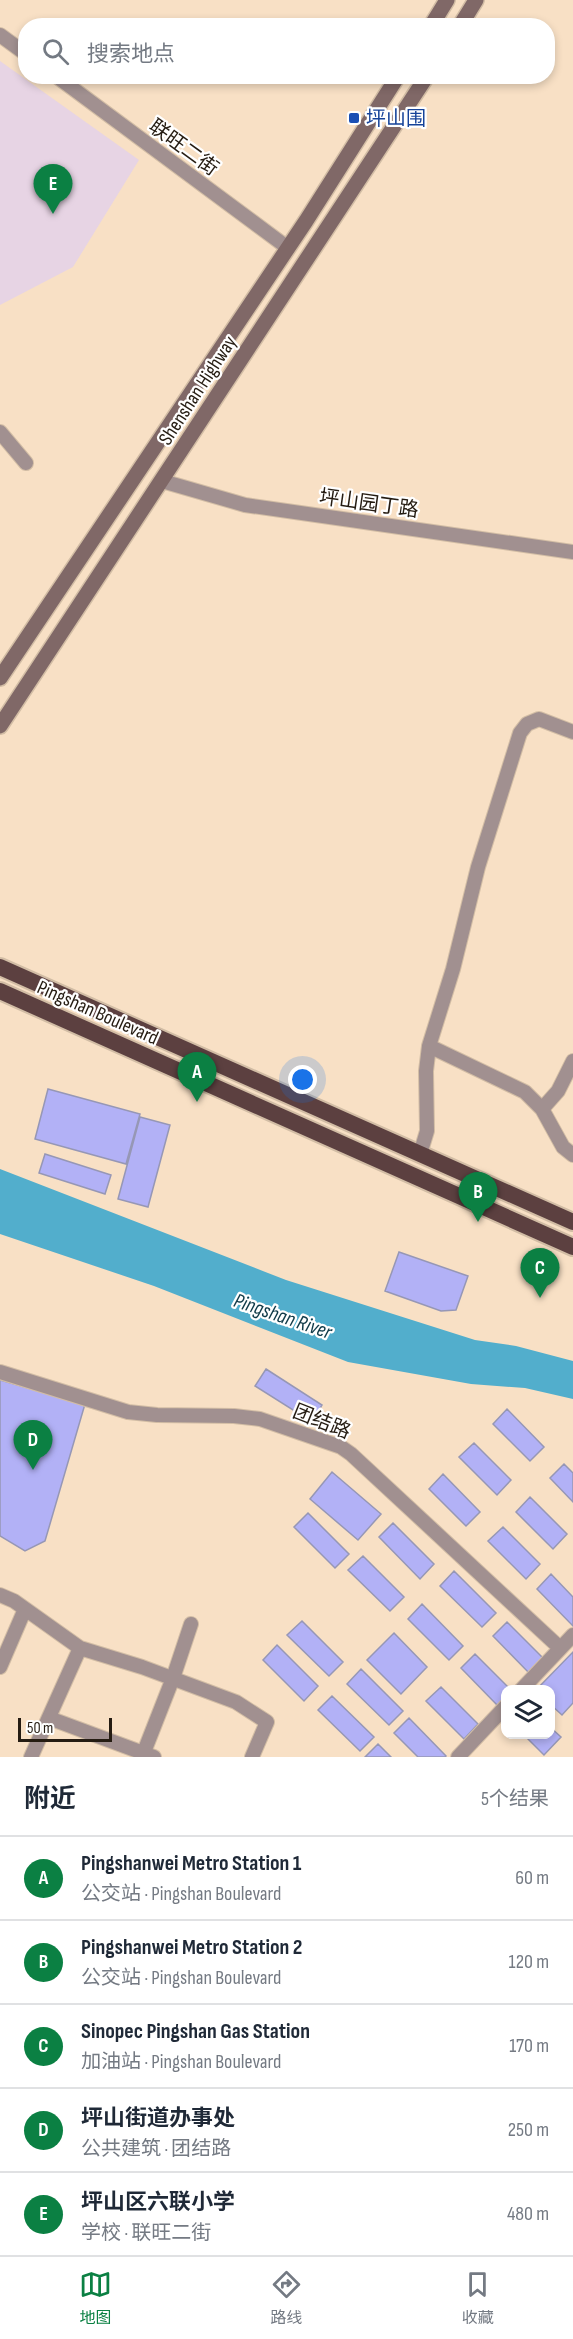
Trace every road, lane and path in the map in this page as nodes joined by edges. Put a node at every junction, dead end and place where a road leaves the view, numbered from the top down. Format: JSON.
{"nodes":[{"id":1,"x":447,"y":0,"type":"edge"},
{"id":2,"x":476,"y":0,"type":"edge"},
{"id":3,"x":436,"y":18,"type":"edge"},
{"id":4,"x":465,"y":18,"type":"edge"},
{"id":5,"x":0,"y":35,"type":"edge"},
{"id":6,"x":18,"y":48,"type":"edge"},
{"id":7,"x":67,"y":84,"type":"edge"},
{"id":8,"x":393,"y":84,"type":"edge"},
{"id":9,"x":422,"y":84,"type":"edge"},
{"id":10,"x":288,"y":248,"type":"junction"},
{"id":11,"x":0,"y":432,"type":"edge"},
{"id":12,"x":26,"y":463,"type":"dead end"},
{"id":13,"x":162,"y":481,"type":"junction"},
{"id":14,"x":573,"y":552,"type":"edge"},
{"id":15,"x":0,"y":678,"type":"edge"},
{"id":16,"x":0,"y":726,"type":"edge"},
{"id":17,"x":573,"y":732,"type":"edge"},
{"id":18,"x":0,"y":967,"type":"edge"},
{"id":19,"x":0,"y":991,"type":"edge"},
{"id":20,"x":429,"y":1046,"type":"junction"},
{"id":21,"x":573,"y":1061,"type":"edge"},
{"id":22,"x":542,"y":1109,"type":"junction"},
{"id":23,"x":420,"y":1154,"type":"junction"},
{"id":24,"x":573,"y":1155,"type":"edge"},
{"id":25,"x":573,"y":1222,"type":"edge"},
{"id":26,"x":573,"y":1246,"type":"edge"},
{"id":27,"x":0,"y":1372,"type":"edge"},
{"id":28,"x":0,"y":1595,"type":"edge"},
{"id":29,"x":25,"y":1609,"type":"junction"},
{"id":30,"x":191,"y":1624,"type":"dead end"},
{"id":31,"x":573,"y":1635,"type":"edge"},
{"id":32,"x":80,"y":1648,"type":"junction"},
{"id":33,"x":560,"y":1648,"type":"junction"},
{"id":34,"x":0,"y":1667,"type":"edge"},
{"id":35,"x":173,"y":1678,"type":"junction"},
{"id":36,"x":525,"y":1685,"type":"edge"},
{"id":37,"x":501,"y":1711,"type":"edge"},
{"id":38,"x":49,"y":1718,"type":"junction"},
{"id":39,"x":147,"y":1756,"type":"edge"},
{"id":40,"x":32,"y":1757,"type":"edge"},
{"id":41,"x":252,"y":1757,"type":"edge"},
{"id":42,"x":458,"y":1757,"type":"edge"}],
"edges":[{"from":1,"to":3,"type":"main road"},
{"from":2,"to":4,"type":"main road"},
{"from":5,"to":6,"type":"street"},
{"from":7,"to":10,"type":"street","name":"联旺二街"},
{"from":8,"to":10,"type":"main road","name":"Shenshan Highway"},
{"from":9,"to":13,"type":"main road","name":"Shenshan Highway"},
{"from":10,"to":15,"type":"main road","name":"Shenshan Highway"},
{"from":11,"to":12,"type":"street"},
{"from":13,"to":14,"type":"street","name":"坪山园丁路"},
{"from":13,"to":16,"type":"main road","name":"Shenshan Highway"},
{"from":17,"to":20,"type":"street"},
{"from":18,"to":23,"type":"highway","name":"Pingshan Boulevard"},
{"from":19,"to":26,"type":"highway","name":"Pingshan Boulevard"},
{"from":20,"to":22,"type":"street"},
{"from":20,"to":23,"type":"street"},
{"from":21,"to":22,"type":"street"},
{"from":22,"to":24,"type":"street"},
{"from":23,"to":25,"type":"highway","name":"Pingshan Boulevard"},
{"from":27,"to":33,"type":"street","name":"团结路"},
{"from":28,"to":29,"type":"street"},
{"from":29,"to":32,"type":"street"},
{"from":29,"to":34,"type":"street"},
{"from":30,"to":35,"type":"street"},
{"from":31,"to":33,"type":"street"},
{"from":32,"to":35,"type":"street"},
{"from":32,"to":38,"type":"street"},
{"from":33,"to":36,"type":"street"},
{"from":35,"to":39,"type":"street"},
{"from":35,"to":41,"type":"street"},
{"from":37,"to":42,"type":"street"},
{"from":38,"to":39,"type":"street"},
{"from":38,"to":40,"type":"street"}]}
